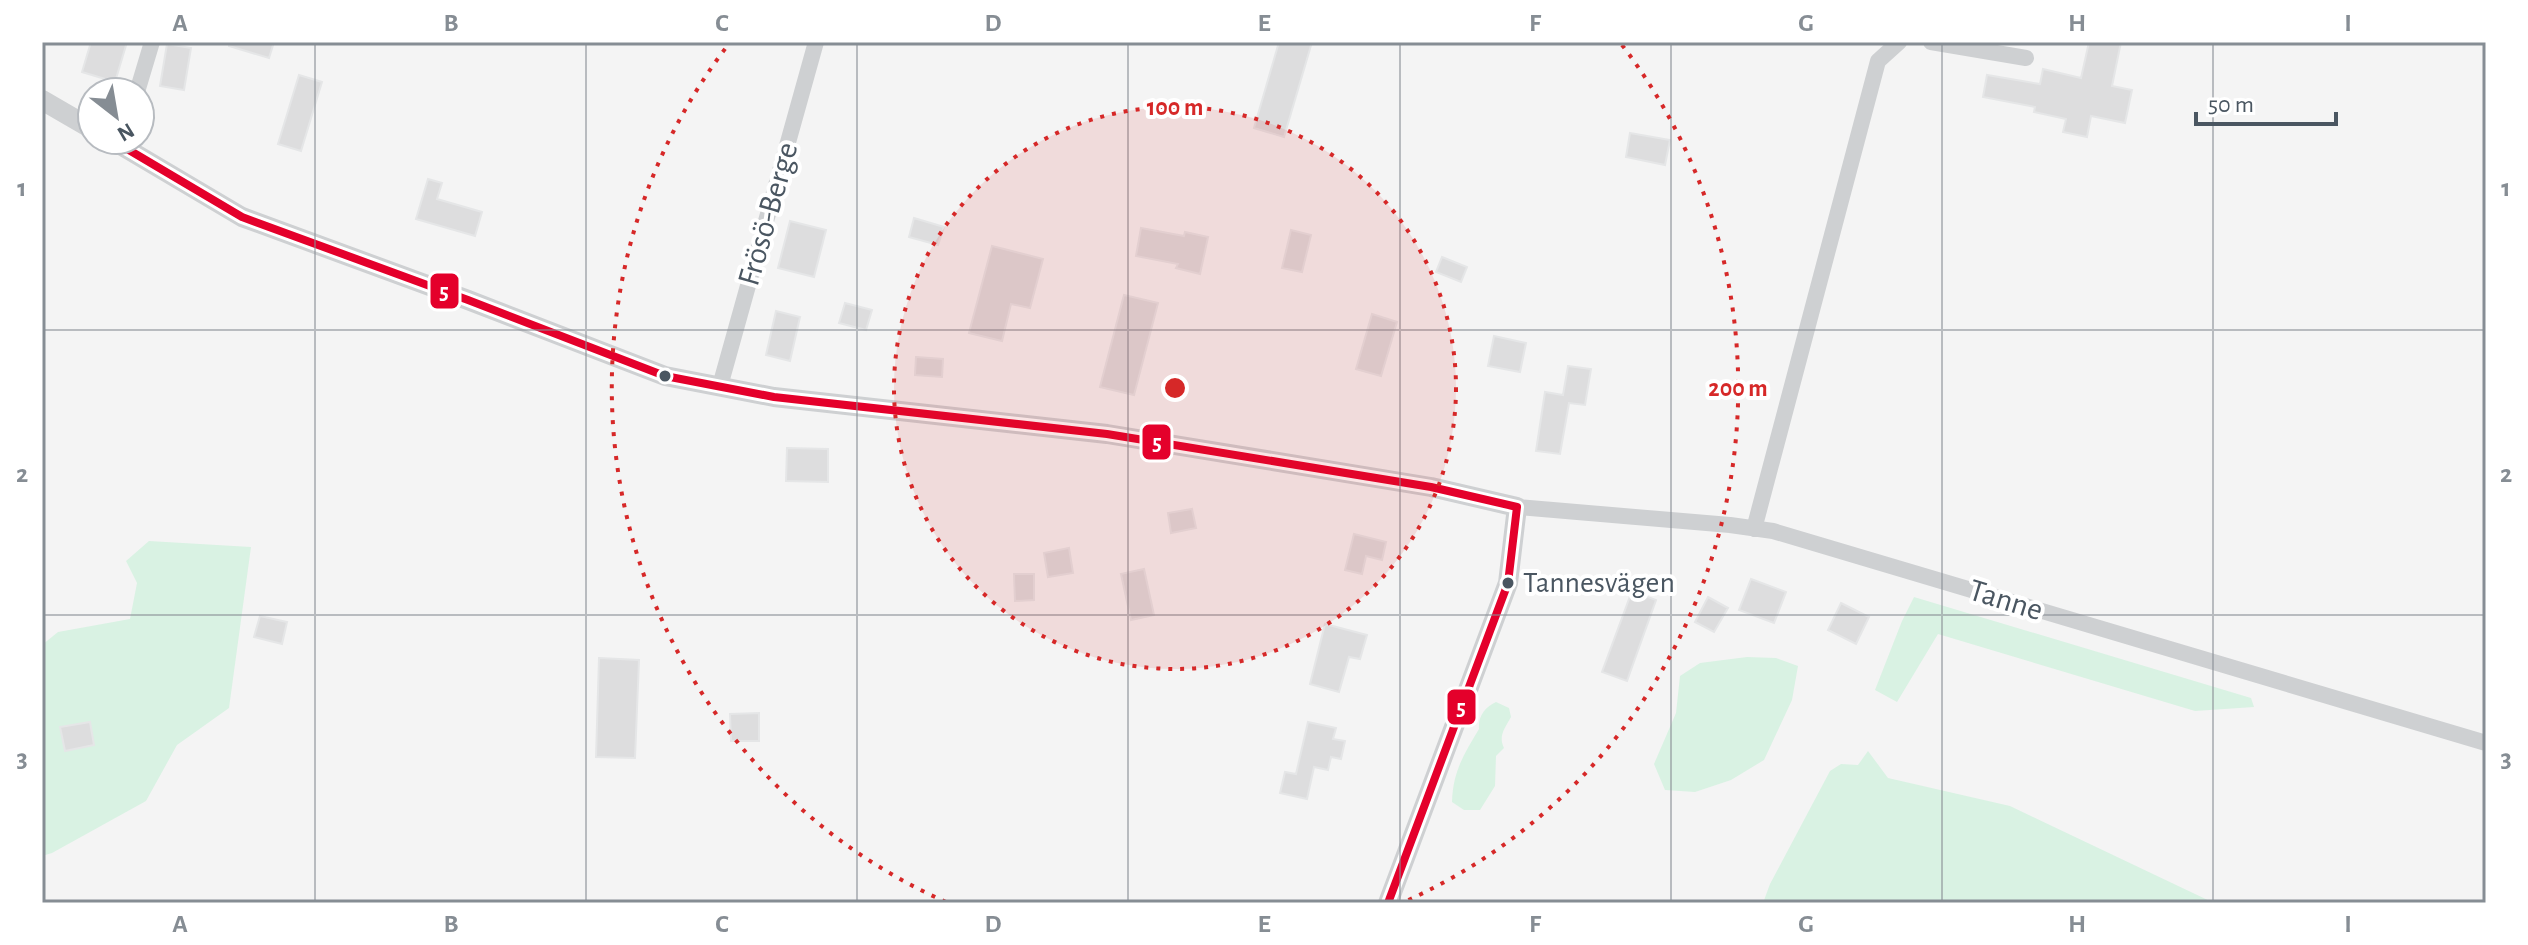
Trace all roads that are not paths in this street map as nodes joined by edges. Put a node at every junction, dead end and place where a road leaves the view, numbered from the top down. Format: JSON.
{"nodes":[{"id":1,"x":152,"y":42,"type":"edge"},
{"id":2,"x":816,"y":42,"type":"edge"},
{"id":3,"x":1899,"y":42,"type":"edge"},
{"id":4,"x":1931,"y":42,"type":"edge"},
{"id":5,"x":2026,"y":58,"type":"dead end"},
{"id":6,"x":142,"y":76,"type":"edge"},
{"id":7,"x":42,"y":100,"type":"edge"},
{"id":8,"x":76,"y":120,"type":"edge"},
{"id":9,"x":143,"y":156,"type":"edge"},
{"id":10,"x":720,"y":386,"type":"junction"},
{"id":11,"x":1517,"y":507,"type":"junction"},
{"id":12,"x":1754,"y":529,"type":"junction"},
{"id":13,"x":2486,"y":743,"type":"edge"},
{"id":14,"x":1388,"y":903,"type":"edge"}],
"edges":[{"from":1,"to":6,"type":"street"},
{"from":2,"to":10,"type":"street","name":"Frösö-Berge"},
{"from":3,"to":12,"type":"street"},
{"from":4,"to":5,"type":"street"},
{"from":7,"to":8,"type":"street"},
{"from":9,"to":10,"type":"street"},
{"from":10,"to":11,"type":"street"},
{"from":11,"to":12,"type":"street","name":"Tanne"},
{"from":11,"to":14,"type":"street"},
{"from":12,"to":13,"type":"street","name":"Tanne"}]}
